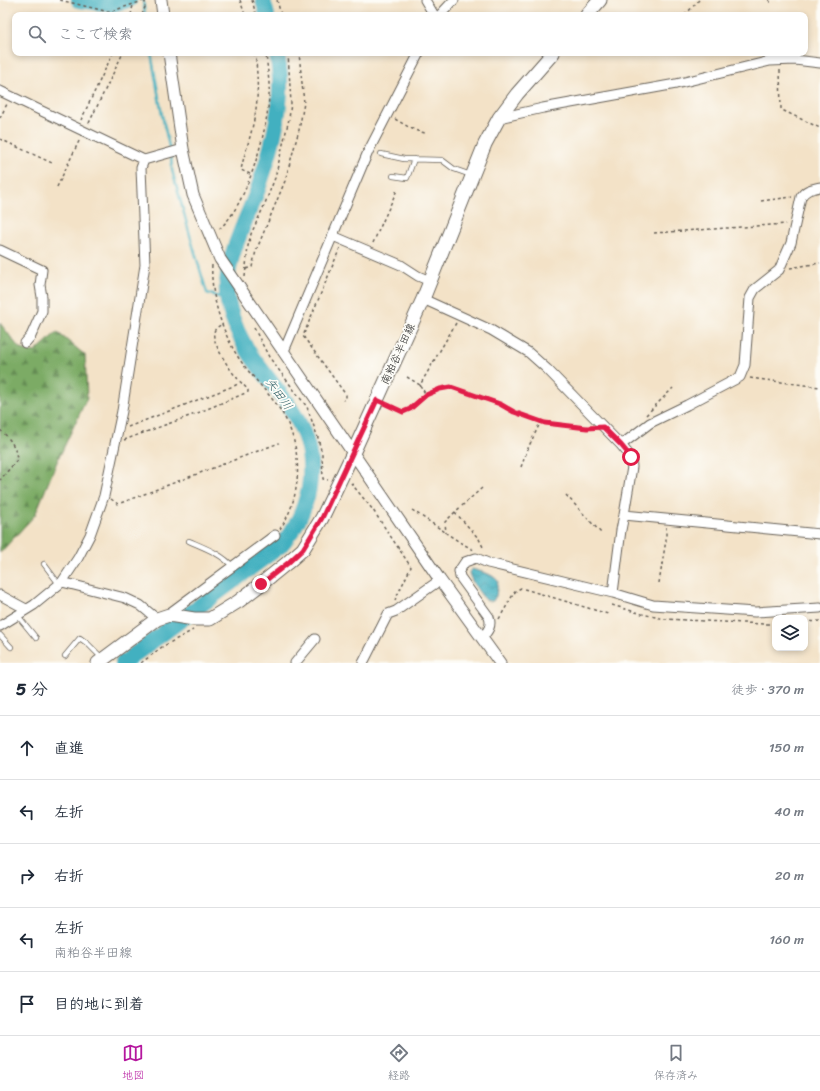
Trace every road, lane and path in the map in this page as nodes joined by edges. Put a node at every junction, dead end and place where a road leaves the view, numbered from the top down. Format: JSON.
{"nodes":[{"id":1,"x":60,"y":0,"type":"edge"},
{"id":2,"x":146,"y":0,"type":"edge"},
{"id":3,"x":161,"y":0,"type":"edge"},
{"id":4,"x":240,"y":0,"type":"edge"},
{"id":5,"x":252,"y":0,"type":"edge"},
{"id":6,"x":277,"y":0,"type":"edge"},
{"id":7,"x":425,"y":0,"type":"edge"},
{"id":8,"x":454,"y":0,"type":"edge"},
{"id":9,"x":600,"y":0,"type":"edge"},
{"id":10,"x":699,"y":0,"type":"edge"},
{"id":11,"x":769,"y":0,"type":"edge"},
{"id":12,"x":133,"y":5,"type":"junction"},
{"id":13,"x":772,"y":5,"type":"dead end"},
{"id":14,"x":132,"y":12,"type":"edge"},
{"id":15,"x":143,"y":12,"type":"edge"},
{"id":16,"x":163,"y":12,"type":"edge"},
{"id":17,"x":244,"y":12,"type":"edge"},
{"id":18,"x":255,"y":12,"type":"edge"},
{"id":19,"x":280,"y":12,"type":"edge"},
{"id":20,"x":432,"y":12,"type":"edge"},
{"id":21,"x":443,"y":12,"type":"edge"},
{"id":22,"x":590,"y":12,"type":"edge"},
{"id":23,"x":689,"y":12,"type":"edge"},
{"id":24,"x":112,"y":56,"type":"edge"},
{"id":25,"x":121,"y":56,"type":"edge"},
{"id":26,"x":169,"y":56,"type":"edge"},
{"id":27,"x":255,"y":56,"type":"edge"},
{"id":28,"x":266,"y":56,"type":"edge"},
{"id":29,"x":288,"y":56,"type":"edge"},
{"id":30,"x":299,"y":56,"type":"edge"},
{"id":31,"x":417,"y":56,"type":"edge"},
{"id":32,"x":550,"y":56,"type":"edge"},
{"id":33,"x":780,"y":61,"type":"junction"},
{"id":34,"x":820,"y":63,"type":"edge"},
{"id":35,"x":0,"y":91,"type":"edge"},
{"id":36,"x":11,"y":96,"type":"junction"},
{"id":37,"x":387,"y":115,"type":"junction"},
{"id":38,"x":0,"y":118,"type":"edge"},
{"id":39,"x":499,"y":118,"type":"junction"},
{"id":40,"x":820,"y":128,"type":"edge"},
{"id":41,"x":81,"y":130,"type":"junction"},
{"id":42,"x":425,"y":132,"type":"dead end"},
{"id":43,"x":0,"y":139,"type":"edge"},
{"id":44,"x":183,"y":149,"type":"junction"},
{"id":45,"x":381,"y":154,"type":"dead end"},
{"id":46,"x":414,"y":159,"type":"junction"},
{"id":47,"x":144,"y":160,"type":"junction"},
{"id":48,"x":52,"y":163,"type":"dead end"},
{"id":49,"x":250,"y":174,"type":"junction"},
{"id":50,"x":393,"y":176,"type":"dead end"},
{"id":51,"x":473,"y":176,"type":"junction"},
{"id":52,"x":408,"y":178,"type":"junction"},
{"id":53,"x":412,"y":182,"type":"dead end"},
{"id":54,"x":57,"y":187,"type":"dead end"},
{"id":55,"x":820,"y":187,"type":"edge"},
{"id":56,"x":397,"y":190,"type":"dead end"},
{"id":57,"x":801,"y":197,"type":"junction"},
{"id":58,"x":761,"y":201,"type":"dead end"},
{"id":59,"x":796,"y":224,"type":"junction"},
{"id":60,"x":654,"y":233,"type":"dead end"},
{"id":61,"x":333,"y":236,"type":"junction"},
{"id":62,"x":210,"y":237,"type":"junction"},
{"id":63,"x":343,"y":240,"type":"junction"},
{"id":64,"x":0,"y":250,"type":"edge"},
{"id":65,"x":370,"y":251,"type":"junction"},
{"id":66,"x":219,"y":256,"type":"junction"},
{"id":67,"x":820,"y":263,"type":"edge"},
{"id":68,"x":781,"y":267,"type":"junction"},
{"id":69,"x":246,"y":269,"type":"junction"},
{"id":70,"x":430,"y":281,"type":"junction"},
{"id":71,"x":239,"y":287,"type":"junction"},
{"id":72,"x":423,"y":299,"type":"junction"},
{"id":73,"x":259,"y":315,"type":"junction"},
{"id":74,"x":462,"y":316,"type":"junction"},
{"id":75,"x":223,"y":324,"type":"junction"},
{"id":76,"x":25,"y":343,"type":"dead end"},
{"id":77,"x":284,"y":351,"type":"junction"},
{"id":78,"x":740,"y":377,"type":"junction"},
{"id":79,"x":407,"y":378,"type":"dead end"},
{"id":80,"x":240,"y":381,"type":"junction"},
{"id":81,"x":420,"y":385,"type":"junction"},
{"id":82,"x":820,"y":387,"type":"edge"},
{"id":83,"x":426,"y":395,"type":"junction"},
{"id":84,"x":377,"y":400,"type":"junction"},
{"id":85,"x":343,"y":401,"type":"dead end"},
{"id":86,"x":541,"y":421,"type":"junction"},
{"id":87,"x":118,"y":427,"type":"junction"},
{"id":88,"x":603,"y":427,"type":"junction"},
{"id":89,"x":0,"y":430,"type":"edge"},
{"id":90,"x":115,"y":441,"type":"junction"},
{"id":91,"x":279,"y":443,"type":"dead end"},
{"id":92,"x":621,"y":445,"type":"junction"},
{"id":93,"x":353,"y":453,"type":"junction"},
{"id":94,"x":521,"y":467,"type":"dead end"},
{"id":95,"x":342,"y":476,"type":"junction"},
{"id":96,"x":0,"y":479,"type":"edge"},
{"id":97,"x":482,"y":488,"type":"dead end"},
{"id":98,"x":566,"y":495,"type":"dead end"},
{"id":99,"x":104,"y":496,"type":"junction"},
{"id":100,"x":412,"y":510,"type":"dead end"},
{"id":101,"x":455,"y":512,"type":"junction"},
{"id":102,"x":624,"y":515,"type":"junction"},
{"id":103,"x":666,"y":519,"type":"junction"},
{"id":104,"x":446,"y":533,"type":"junction"},
{"id":105,"x":602,"y":534,"type":"dead end"},
{"id":106,"x":820,"y":534,"type":"edge"},
{"id":107,"x":275,"y":535,"type":"joint"},
{"id":108,"x":189,"y":541,"type":"dead end"},
{"id":109,"x":484,"y":548,"type":"dead end"},
{"id":110,"x":475,"y":550,"type":"dead end"},
{"id":111,"x":44,"y":564,"type":"dead end"},
{"id":112,"x":233,"y":567,"type":"junction"},
{"id":113,"x":440,"y":580,"type":"junction"},
{"id":114,"x":659,"y":582,"type":"dead end"},
{"id":115,"x":60,"y":583,"type":"junction"},
{"id":116,"x":612,"y":593,"type":"junction"},
{"id":117,"x":0,"y":595,"type":"edge"},
{"id":118,"x":612,"y":605,"type":"dead end"},
{"id":119,"x":820,"y":608,"type":"edge"},
{"id":120,"x":26,"y":610,"type":"junction"},
{"id":121,"x":388,"y":614,"type":"junction"},
{"id":122,"x":608,"y":614,"type":"dead end"},
{"id":123,"x":18,"y":616,"type":"junction"},
{"id":124,"x":163,"y":617,"type":"junction"},
{"id":125,"x":198,"y":619,"type":"junction"},
{"id":126,"x":820,"y":621,"type":"edge"},
{"id":127,"x":808,"y":622,"type":"edge"},
{"id":128,"x":491,"y":624,"type":"junction"},
{"id":129,"x":772,"y":624,"type":"edge"},
{"id":130,"x":0,"y":626,"type":"edge"},
{"id":131,"x":0,"y":635,"type":"edge"},
{"id":132,"x":36,"y":638,"type":"dead end"},
{"id":133,"x":482,"y":638,"type":"junction"},
{"id":134,"x":315,"y":639,"type":"dead end"},
{"id":135,"x":10,"y":647,"type":"dead end"},
{"id":136,"x":65,"y":656,"type":"dead end"},
{"id":137,"x":100,"y":661,"type":"edge"},
{"id":138,"x":141,"y":663,"type":"edge"},
{"id":139,"x":295,"y":663,"type":"edge"},
{"id":140,"x":363,"y":663,"type":"edge"},
{"id":141,"x":500,"y":663,"type":"edge"}],
"edges":[{"from":1,"to":12,"type":"path"},
{"from":2,"to":12,"type":"path"},
{"from":2,"to":15,"type":"path"},
{"from":3,"to":16,"type":"street"},
{"from":4,"to":17,"type":"path"},
{"from":5,"to":18,"type":"path"},
{"from":6,"to":19,"type":"path"},
{"from":7,"to":20,"type":"street"},
{"from":8,"to":21,"type":"street"},
{"from":9,"to":22,"type":"main road"},
{"from":10,"to":23,"type":"path"},
{"from":11,"to":13,"type":"path"},
{"from":12,"to":14,"type":"path"},
{"from":24,"to":41,"type":"path"},
{"from":25,"to":41,"type":"path"},
{"from":26,"to":44,"type":"street"},
{"from":27,"to":49,"type":"path"},
{"from":28,"to":49,"type":"path"},
{"from":29,"to":69,"type":"path"},
{"from":30,"to":69,"type":"path"},
{"from":31,"to":37,"type":"street"},
{"from":32,"to":39,"type":"main road","name":"南粕谷半田線"},
{"from":33,"to":34,"type":"street"},
{"from":33,"to":39,"type":"street"},
{"from":33,"to":40,"type":"path"},
{"from":35,"to":36,"type":"street"},
{"from":36,"to":38,"type":"path"},
{"from":36,"to":41,"type":"street"},
{"from":37,"to":42,"type":"path"},
{"from":37,"to":61,"type":"street"},
{"from":39,"to":51,"type":"main road","name":"南粕谷半田線"},
{"from":41,"to":47,"type":"street"},
{"from":41,"to":54,"type":"path"},
{"from":43,"to":48,"type":"path"},
{"from":44,"to":47,"type":"street"},
{"from":44,"to":62,"type":"street"},
{"from":45,"to":46,"type":"lane"},
{"from":46,"to":51,"type":"lane"},
{"from":46,"to":52,"type":"lane"},
{"from":47,"to":87,"type":"street"},
{"from":49,"to":62,"type":"path"},
{"from":50,"to":52,"type":"lane"},
{"from":51,"to":70,"type":"main road","name":"南粕谷半田線"},
{"from":52,"to":53,"type":"lane"},
{"from":55,"to":57,"type":"street"},
{"from":56,"to":65,"type":"path"},
{"from":57,"to":58,"type":"path"},
{"from":57,"to":59,"type":"street"},
{"from":59,"to":60,"type":"path"},
{"from":59,"to":68,"type":"street"},
{"from":61,"to":63,"type":"street"},
{"from":61,"to":77,"type":"street"},
{"from":62,"to":66,"type":"street"},
{"from":63,"to":65,"type":"street"},
{"from":63,"to":85,"type":"path"},
{"from":64,"to":76,"type":"street"},
{"from":65,"to":70,"type":"street"},
{"from":66,"to":71,"type":"street"},
{"from":66,"to":75,"type":"path"},
{"from":67,"to":68,"type":"path"},
{"from":68,"to":78,"type":"street"},
{"from":69,"to":71,"type":"path"},
{"from":70,"to":72,"type":"main road","name":"南粕谷半田線"},
{"from":71,"to":73,"type":"street"},
{"from":72,"to":74,"type":"street"},
{"from":72,"to":84,"type":"main road","name":"南粕谷半田線"},
{"from":73,"to":77,"type":"street"},
{"from":73,"to":95,"type":"path"},
{"from":74,"to":81,"type":"path"},
{"from":74,"to":88,"type":"street"},
{"from":75,"to":80,"type":"path"},
{"from":75,"to":107,"type":"path"},
{"from":77,"to":93,"type":"street"},
{"from":78,"to":82,"type":"path"},
{"from":78,"to":92,"type":"street"},
{"from":79,"to":81,"type":"path"},
{"from":80,"to":87,"type":"path"},
{"from":80,"to":90,"type":"path"},
{"from":81,"to":83,"type":"path"},
{"from":83,"to":84,"type":"path"},
{"from":83,"to":86,"type":"path"},
{"from":84,"to":93,"type":"main road","name":"南粕谷半田線"},
{"from":86,"to":88,"type":"path"},
{"from":86,"to":94,"type":"path"},
{"from":87,"to":90,"type":"street"},
{"from":88,"to":92,"type":"street"},
{"from":89,"to":96,"type":"path"},
{"from":90,"to":99,"type":"street"},
{"from":91,"to":99,"type":"path"},
{"from":92,"to":102,"type":"street"},
{"from":93,"to":95,"type":"main road","name":"南粕谷半田線"},
{"from":93,"to":113,"type":"street"},
{"from":95,"to":121,"type":"path"},
{"from":95,"to":125,"type":"main road","name":"南粕谷半田線"},
{"from":97,"to":101,"type":"path"},
{"from":98,"to":105,"type":"path"},
{"from":99,"to":115,"type":"street"},
{"from":100,"to":104,"type":"path"},
{"from":101,"to":104,"type":"path"},
{"from":101,"to":109,"type":"path"},
{"from":102,"to":103,"type":"street"},
{"from":102,"to":116,"type":"street"},
{"from":103,"to":106,"type":"street"},
{"from":103,"to":114,"type":"path"},
{"from":104,"to":110,"type":"path"},
{"from":107,"to":112,"type":"street"},
{"from":108,"to":112,"type":"lane"},
{"from":111,"to":115,"type":"lane"},
{"from":112,"to":124,"type":"street"},
{"from":113,"to":121,"type":"street"},
{"from":113,"to":133,"type":"street"},
{"from":115,"to":120,"type":"street"},
{"from":115,"to":124,"type":"street"},
{"from":116,"to":119,"type":"street"},
{"from":116,"to":128,"type":"street"},
{"from":117,"to":120,"type":"street"},
{"from":118,"to":129,"type":"path"},
{"from":120,"to":123,"type":"street"},
{"from":121,"to":140,"type":"street"},
{"from":122,"to":128,"type":"path"},
{"from":123,"to":130,"type":"street"},
{"from":123,"to":132,"type":"lane"},
{"from":124,"to":125,"type":"main road","name":"南粕谷半田線"},
{"from":124,"to":137,"type":"main road"},
{"from":125,"to":138,"type":"path"},
{"from":126,"to":127,"type":"path"},
{"from":128,"to":133,"type":"street"},
{"from":131,"to":135,"type":"lane"},
{"from":133,"to":141,"type":"street"},
{"from":134,"to":139,"type":"street"},
{"from":136,"to":137,"type":"lane"}]}
